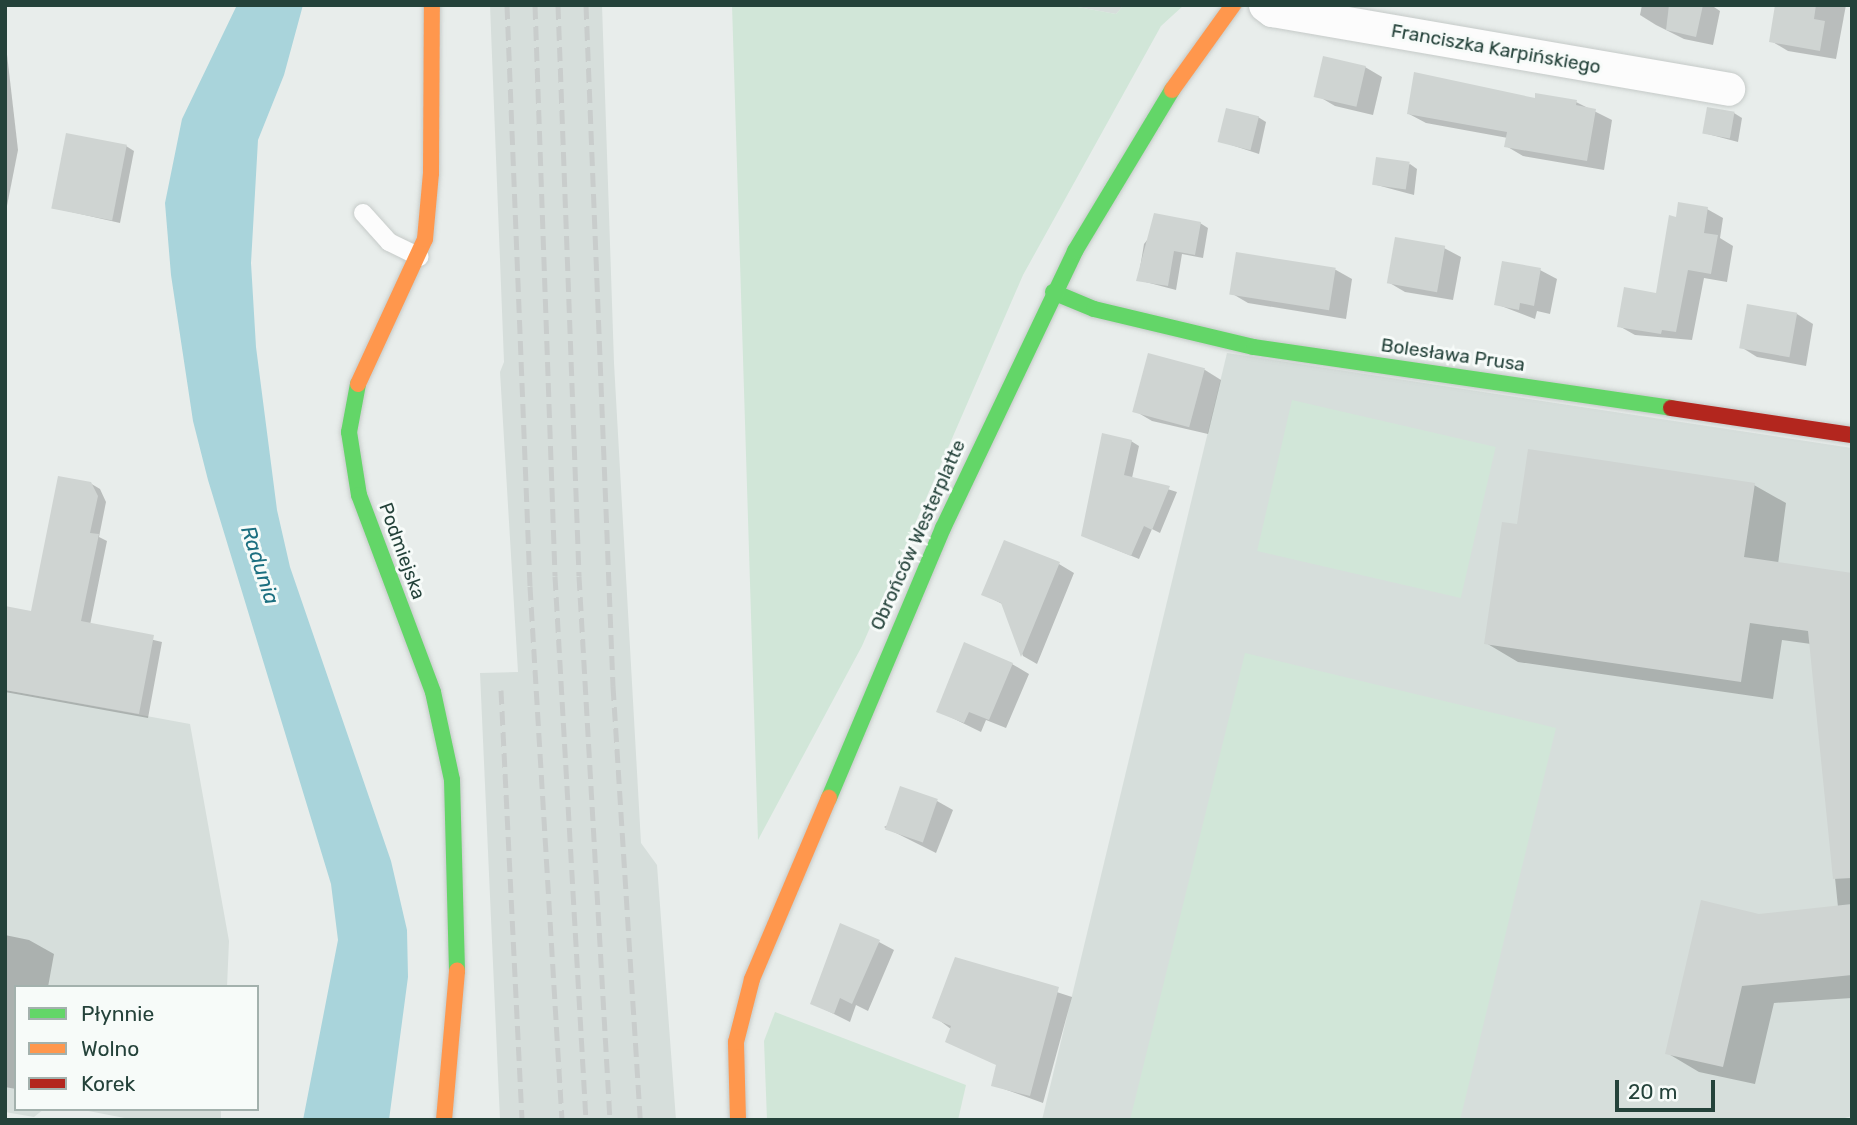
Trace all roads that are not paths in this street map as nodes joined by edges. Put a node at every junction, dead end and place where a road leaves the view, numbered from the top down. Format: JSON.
{"nodes":[{"id":1,"x":432,"y":5,"type":"edge"},
{"id":2,"x":1233,"y":5,"type":"edge"},
{"id":3,"x":1265,"y":5,"type":"edge"},
{"id":4,"x":1728,"y":89,"type":"dead end"},
{"id":5,"x":363,"y":213,"type":"dead end"},
{"id":6,"x":420,"y":257,"type":"junction"},
{"id":7,"x":1053,"y":292,"type":"junction"},
{"id":8,"x":1852,"y":435,"type":"edge"},
{"id":9,"x":444,"y":1120,"type":"edge"},
{"id":10,"x":738,"y":1120,"type":"edge"}],
"edges":[{"from":1,"to":6,"type":"street","name":"Podmiejska"},
{"from":2,"to":7,"type":"street","name":"Obrońców Westerplatte"},
{"from":3,"to":4,"type":"street","name":"Franciszka Karpińskiego"},
{"from":5,"to":6,"type":"lane"},
{"from":6,"to":9,"type":"street","name":"Podmiejska"},
{"from":7,"to":8,"type":"street","name":"Bolesława Prusa"},
{"from":7,"to":10,"type":"street","name":"Obrońców Westerplatte"}]}
